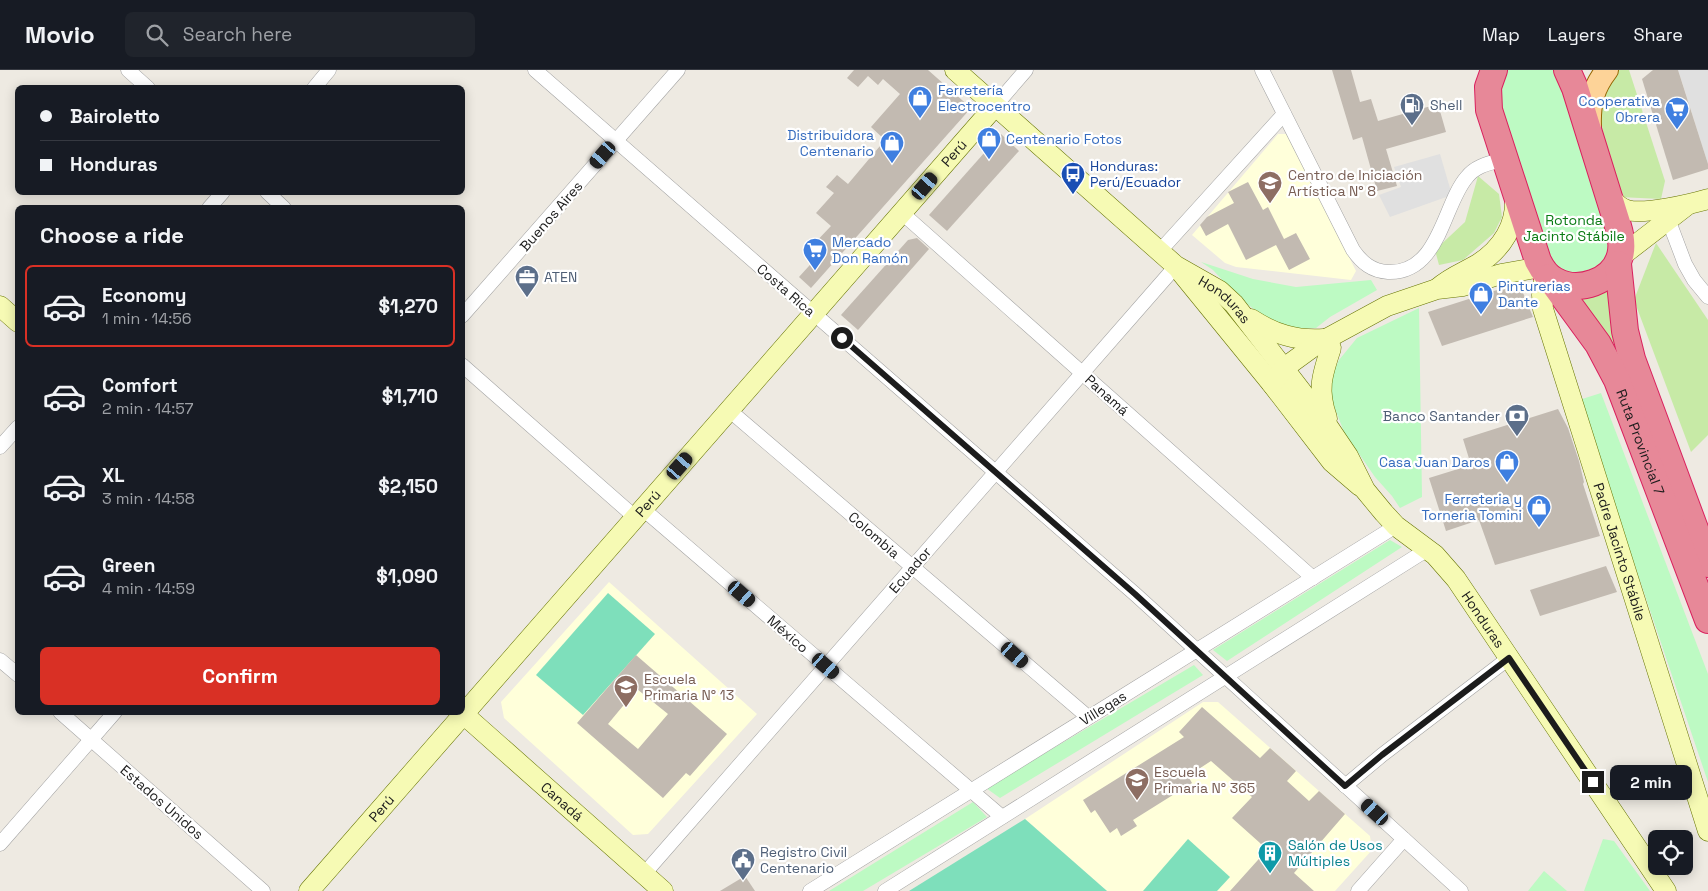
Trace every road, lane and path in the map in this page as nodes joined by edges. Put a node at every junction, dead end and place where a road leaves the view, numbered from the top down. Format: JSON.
{"nodes":[{"id":1,"x":128,"y":70,"type":"edge"},
{"id":2,"x":329,"y":70,"type":"edge"},
{"id":3,"x":535,"y":70,"type":"edge"},
{"id":4,"x":678,"y":70,"type":"edge"},
{"id":5,"x":955,"y":70,"type":"edge"},
{"id":6,"x":1026,"y":70,"type":"edge"},
{"id":7,"x":1262,"y":70,"type":"edge"},
{"id":8,"x":1567,"y":70,"type":"edge"},
{"id":9,"x":1607,"y":70,"type":"edge"},
{"id":10,"x":1489,"y":78,"type":"edge"},
{"id":11,"x":145,"y":85,"type":"edge"},
{"id":12,"x":316,"y":85,"type":"edge"},
{"id":13,"x":995,"y":106,"type":"junction"},
{"id":14,"x":1284,"y":114,"type":"junction"},
{"id":15,"x":616,"y":141,"type":"junction"},
{"id":16,"x":1592,"y":141,"type":"junction"},
{"id":17,"x":1505,"y":159,"type":"junction"},
{"id":18,"x":1514,"y":189,"type":"junction"},
{"id":19,"x":220,"y":195,"type":"edge"},
{"id":20,"x":270,"y":195,"type":"edge"},
{"id":21,"x":1609,"y":196,"type":"junction"},
{"id":22,"x":1708,"y":199,"type":"edge"},
{"id":23,"x":211,"y":205,"type":"edge"},
{"id":24,"x":281,"y":205,"type":"edge"},
{"id":25,"x":1686,"y":206,"type":"junction"},
{"id":26,"x":902,"y":213,"type":"junction"},
{"id":27,"x":1668,"y":219,"type":"junction"},
{"id":28,"x":1159,"y":252,"type":"junction"},
{"id":29,"x":1619,"y":260,"type":"junction"},
{"id":30,"x":1176,"y":266,"type":"junction"},
{"id":31,"x":1545,"y":272,"type":"junction"},
{"id":32,"x":1437,"y":289,"type":"junction"},
{"id":33,"x":1708,"y":297,"type":"edge"},
{"id":34,"x":0,"y":306,"type":"edge"},
{"id":35,"x":1241,"y":312,"type":"junction"},
{"id":36,"x":465,"y":313,"type":"edge"},
{"id":37,"x":814,"y":314,"type":"junction"},
{"id":38,"x":15,"y":319,"type":"edge"},
{"id":39,"x":1328,"y":344,"type":"junction"},
{"id":40,"x":465,"y":367,"type":"edge"},
{"id":41,"x":1288,"y":372,"type":"junction"},
{"id":42,"x":1083,"y":373,"type":"junction"},
{"id":43,"x":1272,"y":384,"type":"junction"},
{"id":44,"x":729,"y":410,"type":"junction"},
{"id":45,"x":15,"y":430,"type":"edge"},
{"id":46,"x":1334,"y":434,"type":"junction"},
{"id":47,"x":0,"y":447,"type":"edge"},
{"id":48,"x":996,"y":473,"type":"junction"},
{"id":49,"x":1365,"y":490,"type":"junction"},
{"id":50,"x":640,"y":513,"type":"junction"},
{"id":51,"x":1396,"y":526,"type":"junction"},
{"id":52,"x":1428,"y":549,"type":"junction"},
{"id":53,"x":1708,"y":564,"type":"edge"},
{"id":54,"x":913,"y":568,"type":"junction"},
{"id":55,"x":1313,"y":578,"type":"junction"},
{"id":56,"x":1708,"y":620,"type":"edge"},
{"id":57,"x":1197,"y":650,"type":"junction"},
{"id":58,"x":1509,"y":658,"type":"junction"},
{"id":59,"x":0,"y":660,"type":"edge"},
{"id":60,"x":826,"y":666,"type":"junction"},
{"id":61,"x":15,"y":672,"type":"edge"},
{"id":62,"x":1224,"y":677,"type":"junction"},
{"id":63,"x":465,"y":711,"type":"edge"},
{"id":64,"x":63,"y":715,"type":"edge"},
{"id":65,"x":112,"y":715,"type":"edge"},
{"id":66,"x":461,"y":715,"type":"edge"},
{"id":67,"x":463,"y":715,"type":"edge"},
{"id":68,"x":1088,"y":717,"type":"junction"},
{"id":69,"x":91,"y":740,"type":"junction"},
{"id":70,"x":1345,"y":786,"type":"junction"},
{"id":71,"x":971,"y":791,"type":"junction"},
{"id":72,"x":1002,"y":817,"type":"junction"},
{"id":73,"x":1708,"y":831,"type":"edge"},
{"id":74,"x":1404,"y":839,"type":"junction"},
{"id":75,"x":0,"y":844,"type":"edge"},
{"id":76,"x":654,"y":886,"type":"edge"},
{"id":77,"x":263,"y":891,"type":"edge"},
{"id":78,"x":309,"y":891,"type":"edge"},
{"id":79,"x":810,"y":891,"type":"edge"},
{"id":80,"x":885,"y":891,"type":"edge"},
{"id":81,"x":1358,"y":891,"type":"edge"},
{"id":82,"x":1461,"y":891,"type":"edge"},
{"id":83,"x":1666,"y":891,"type":"edge"}],
"edges":[{"from":1,"to":11,"type":"street"},
{"from":2,"to":12,"type":"street"},
{"from":3,"to":15,"type":"street","name":"Costa Rica"},
{"from":4,"to":15,"type":"street","name":"Buenos Aires"},
{"from":5,"to":13,"type":"main road","name":"Honduras"},
{"from":6,"to":13,"type":"street","name":"Perú"},
{"from":7,"to":14,"type":"street"},
{"from":8,"to":16,"type":"highway"},
{"from":9,"to":16,"type":"main road"},
{"from":10,"to":17,"type":"highway"},
{"from":13,"to":26,"type":"main road","name":"Perú"},
{"from":13,"to":28,"type":"main road","name":"Honduras"},
{"from":14,"to":17,"type":"street"},
{"from":14,"to":28,"type":"street"},
{"from":15,"to":36,"type":"street","name":"Buenos Aires"},
{"from":15,"to":37,"type":"street","name":"Costa Rica"},
{"from":16,"to":21,"type":"highway"},
{"from":17,"to":18,"type":"highway"},
{"from":18,"to":31,"type":"highway"},
{"from":18,"to":32,"type":"main road"},
{"from":19,"to":23,"type":"street"},
{"from":20,"to":24,"type":"street"},
{"from":21,"to":25,"type":"main road"},
{"from":21,"to":29,"type":"highway"},
{"from":22,"to":25,"type":"main road"},
{"from":25,"to":27,"type":"main road"},
{"from":26,"to":37,"type":"main road","name":"Perú"},
{"from":26,"to":42,"type":"street","name":"Panamá"},
{"from":27,"to":29,"type":"main road"},
{"from":27,"to":33,"type":"street"},
{"from":28,"to":30,"type":"main road","name":"Honduras"},
{"from":29,"to":31,"type":"highway"},
{"from":29,"to":53,"type":"highway","name":"Ruta Provincial 7"},
{"from":30,"to":35,"type":"main road","name":"Honduras"},
{"from":30,"to":42,"type":"street","name":"Ecuador"},
{"from":30,"to":43,"type":"main road","name":"Honduras"},
{"from":31,"to":32,"type":"main road"},
{"from":31,"to":56,"type":"highway","name":"Ruta Provincial 7"},
{"from":31,"to":73,"type":"main road","name":"Padre Jacinto Stábile"},
{"from":32,"to":39,"type":"main road"},
{"from":34,"to":38,"type":"main road"},
{"from":35,"to":39,"type":"main road"},
{"from":35,"to":41,"type":"main road","name":"Honduras"},
{"from":37,"to":44,"type":"main road","name":"Perú"},
{"from":37,"to":48,"type":"street","name":"Costa Rica"},
{"from":39,"to":41,"type":"main road"},
{"from":39,"to":46,"type":"main road"},
{"from":40,"to":50,"type":"street","name":"México"},
{"from":41,"to":43,"type":"main road"},
{"from":41,"to":46,"type":"main road","name":"Honduras"},
{"from":42,"to":48,"type":"street","name":"Ecuador"},
{"from":42,"to":55,"type":"street","name":"Panamá"},
{"from":43,"to":49,"type":"main road","name":"Honduras"},
{"from":44,"to":50,"type":"main road","name":"Perú"},
{"from":44,"to":54,"type":"street","name":"Colombia"},
{"from":45,"to":47,"type":"street"},
{"from":46,"to":49,"type":"main road","name":"Honduras"},
{"from":48,"to":54,"type":"street","name":"Ecuador"},
{"from":48,"to":57,"type":"street","name":"Costa Rica"},
{"from":49,"to":51,"type":"main road","name":"Honduras"},
{"from":50,"to":60,"type":"street","name":"México"},
{"from":50,"to":63,"type":"main road","name":"Perú"},
{"from":51,"to":52,"type":"main road","name":"Honduras"},
{"from":51,"to":55,"type":"street","name":"Villegas"},
{"from":52,"to":58,"type":"main road","name":"Honduras"},
{"from":52,"to":62,"type":"street"},
{"from":54,"to":60,"type":"street","name":"Ecuador"},
{"from":54,"to":68,"type":"street","name":"Colombia"},
{"from":55,"to":57,"type":"street","name":"Villegas"},
{"from":57,"to":62,"type":"street","name":"Costa Rica"},
{"from":57,"to":68,"type":"street","name":"Villegas"},
{"from":58,"to":70,"type":"street"},
{"from":58,"to":83,"type":"main road","name":"Honduras"},
{"from":59,"to":61,"type":"street"},
{"from":60,"to":71,"type":"street","name":"México"},
{"from":60,"to":76,"type":"street","name":"Ecuador"},
{"from":62,"to":70,"type":"street","name":"Costa Rica"},
{"from":62,"to":72,"type":"street"},
{"from":64,"to":69,"type":"street","name":"Estados Unidos"},
{"from":65,"to":69,"type":"street"},
{"from":66,"to":78,"type":"main road","name":"Perú"},
{"from":67,"to":76,"type":"main road","name":"Canadá"},
{"from":68,"to":71,"type":"street","name":"Villegas"},
{"from":69,"to":75,"type":"street"},
{"from":69,"to":77,"type":"street","name":"Estados Unidos"},
{"from":70,"to":74,"type":"street","name":"Costa Rica"},
{"from":71,"to":72,"type":"street","name":"México"},
{"from":71,"to":79,"type":"street","name":"Villegas"},
{"from":72,"to":80,"type":"street"},
{"from":74,"to":81,"type":"street"},
{"from":74,"to":82,"type":"street","name":"Costa Rica"}]}
